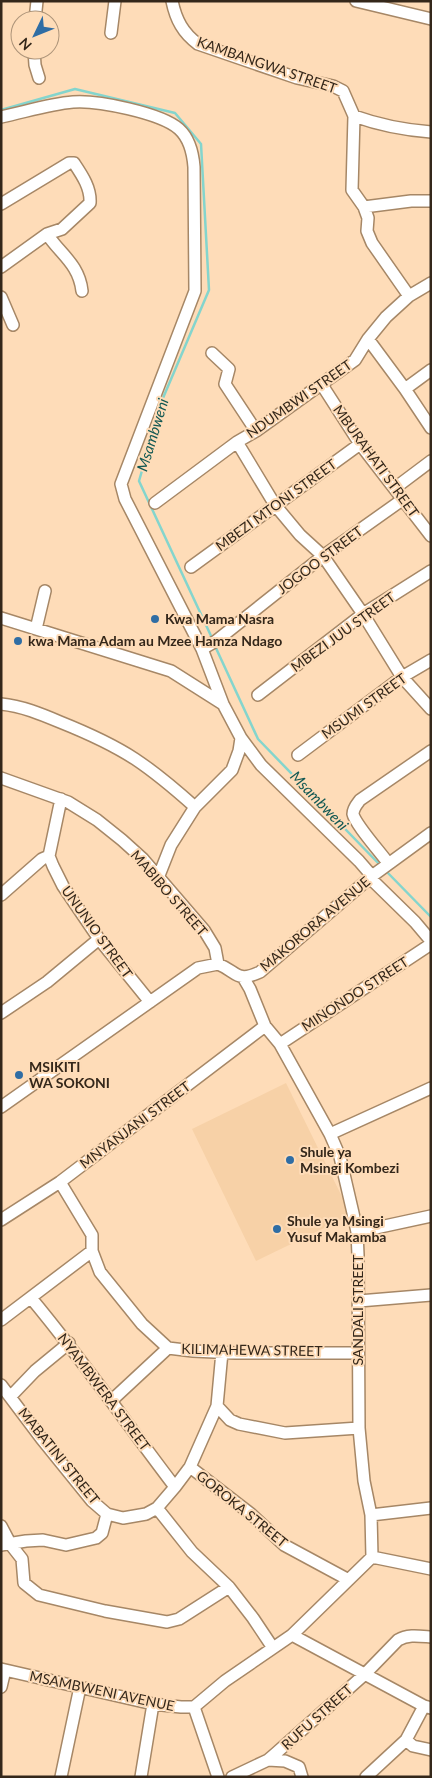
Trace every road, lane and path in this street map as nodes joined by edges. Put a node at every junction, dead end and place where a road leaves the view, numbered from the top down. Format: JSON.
{"nodes":[{"id":1,"x":115,"y":1,"type":"edge"},
{"id":2,"x":172,"y":1,"type":"edge"},
{"id":3,"x":356,"y":1,"type":"edge"},
{"id":4,"x":368,"y":3,"type":"edge"},
{"id":5,"x":431,"y":19,"type":"edge"},
{"id":6,"x":112,"y":33,"type":"dead end"},
{"id":7,"x":35,"y":60,"type":"edge"},
{"id":8,"x":39,"y":78,"type":"dead end"},
{"id":9,"x":354,"y":116,"type":"junction"},
{"id":10,"x":1,"y":117,"type":"edge"},
{"id":11,"x":431,"y":132,"type":"edge"},
{"id":12,"x":431,"y":201,"type":"edge"},
{"id":13,"x":1,"y":204,"type":"edge"},
{"id":14,"x":364,"y":207,"type":"junction"},
{"id":15,"x":47,"y":234,"type":"junction"},
{"id":16,"x":1,"y":267,"type":"edge"},
{"id":17,"x":431,"y":283,"type":"edge"},
{"id":18,"x":82,"y":291,"type":"dead end"},
{"id":19,"x":409,"y":296,"type":"junction"},
{"id":20,"x":1,"y":297,"type":"edge"},
{"id":21,"x":13,"y":325,"type":"dead end"},
{"id":22,"x":368,"y":339,"type":"junction"},
{"id":23,"x":212,"y":353,"type":"dead end"},
{"id":24,"x":431,"y":370,"type":"edge"},
{"id":25,"x":322,"y":385,"type":"junction"},
{"id":26,"x":405,"y":389,"type":"junction"},
{"id":27,"x":431,"y":428,"type":"edge"},
{"id":28,"x":256,"y":431,"type":"junction"},
{"id":29,"x":237,"y":442,"type":"junction"},
{"id":30,"x":360,"y":444,"type":"junction"},
{"id":31,"x":431,"y":461,"type":"edge"},
{"id":32,"x":395,"y":488,"type":"junction"},
{"id":33,"x":402,"y":500,"type":"junction"},
{"id":34,"x":155,"y":503,"type":"dead end"},
{"id":35,"x":275,"y":505,"type":"junction"},
{"id":36,"x":431,"y":536,"type":"edge"},
{"id":37,"x":323,"y":556,"type":"junction"},
{"id":38,"x":191,"y":567,"type":"dead end"},
{"id":39,"x":431,"y":571,"type":"edge"},
{"id":40,"x":45,"y":591,"type":"dead end"},
{"id":41,"x":363,"y":614,"type":"junction"},
{"id":42,"x":1,"y":618,"type":"edge"},
{"id":43,"x":36,"y":629,"type":"junction"},
{"id":44,"x":209,"y":645,"type":"junction"},
{"id":45,"x":431,"y":660,"type":"edge"},
{"id":46,"x":402,"y":677,"type":"junction"},
{"id":47,"x":258,"y":695,"type":"dead end"},
{"id":48,"x":1,"y":704,"type":"edge"},
{"id":49,"x":223,"y":704,"type":"junction"},
{"id":50,"x":431,"y":709,"type":"edge"},
{"id":51,"x":241,"y":738,"type":"junction"},
{"id":52,"x":431,"y":751,"type":"edge"},
{"id":53,"x":298,"y":755,"type":"dead end"},
{"id":54,"x":1,"y":778,"type":"edge"},
{"id":55,"x":61,"y":799,"type":"junction"},
{"id":56,"x":195,"y":807,"type":"junction"},
{"id":57,"x":431,"y":833,"type":"edge"},
{"id":58,"x":49,"y":856,"type":"junction"},
{"id":59,"x":378,"y":871,"type":"junction"},
{"id":60,"x":158,"y":878,"type":"junction"},
{"id":61,"x":1,"y":895,"type":"edge"},
{"id":62,"x":99,"y":939,"type":"junction"},
{"id":63,"x":431,"y":942,"type":"edge"},
{"id":64,"x":218,"y":964,"type":"junction"},
{"id":65,"x":243,"y":977,"type":"junction"},
{"id":66,"x":150,"y":1002,"type":"junction"},
{"id":67,"x":1,"y":1013,"type":"edge"},
{"id":68,"x":265,"y":1026,"type":"junction"},
{"id":69,"x":280,"y":1044,"type":"junction"},
{"id":70,"x":431,"y":1088,"type":"edge"},
{"id":71,"x":2,"y":1106,"type":"edge"},
{"id":72,"x":330,"y":1134,"type":"junction"},
{"id":73,"x":60,"y":1182,"type":"junction"},
{"id":74,"x":3,"y":1216,"type":"edge"},
{"id":75,"x":431,"y":1216,"type":"edge"},
{"id":76,"x":357,"y":1232,"type":"junction"},
{"id":77,"x":92,"y":1251,"type":"junction"},
{"id":78,"x":431,"y":1295,"type":"edge"},
{"id":79,"x":31,"y":1298,"type":"junction"},
{"id":80,"x":359,"y":1301,"type":"junction"},
{"id":81,"x":1,"y":1320,"type":"edge"},
{"id":82,"x":69,"y":1343,"type":"junction"},
{"id":83,"x":168,"y":1348,"type":"junction"},
{"id":84,"x":222,"y":1352,"type":"junction"},
{"id":85,"x":358,"y":1353,"type":"junction"},
{"id":86,"x":1,"y":1385,"type":"edge"},
{"id":87,"x":11,"y":1396,"type":"junction"},
{"id":88,"x":111,"y":1401,"type":"junction"},
{"id":89,"x":217,"y":1406,"type":"junction"},
{"id":90,"x":359,"y":1428,"type":"junction"},
{"id":91,"x":190,"y":1467,"type":"junction"},
{"id":92,"x":175,"y":1487,"type":"junction"},
{"id":93,"x":157,"y":1508,"type":"junction"},
{"id":94,"x":431,"y":1508,"type":"edge"},
{"id":95,"x":107,"y":1514,"type":"junction"},
{"id":96,"x":371,"y":1515,"type":"junction"},
{"id":97,"x":1,"y":1526,"type":"edge"},
{"id":98,"x":6,"y":1545,"type":"edge"},
{"id":99,"x":372,"y":1557,"type":"junction"},
{"id":100,"x":431,"y":1569,"type":"edge"},
{"id":101,"x":348,"y":1579,"type":"junction"},
{"id":102,"x":229,"y":1588,"type":"junction"},
{"id":103,"x":292,"y":1634,"type":"junction"},
{"id":104,"x":431,"y":1637,"type":"edge"},
{"id":105,"x":273,"y":1648,"type":"junction"},
{"id":106,"x":3,"y":1669,"type":"edge"},
{"id":107,"x":366,"y":1674,"type":"junction"},
{"id":108,"x":1,"y":1687,"type":"edge"},
{"id":109,"x":80,"y":1687,"type":"junction"},
{"id":110,"x":153,"y":1704,"type":"junction"},
{"id":111,"x":194,"y":1707,"type":"junction"},
{"id":112,"x":427,"y":1707,"type":"edge"},
{"id":113,"x":406,"y":1740,"type":"junction"},
{"id":114,"x":431,"y":1750,"type":"edge"},
{"id":115,"x":268,"y":1760,"type":"junction"},
{"id":116,"x":61,"y":1777,"type":"edge"},
{"id":117,"x":141,"y":1777,"type":"edge"},
{"id":118,"x":218,"y":1777,"type":"edge"},
{"id":119,"x":232,"y":1777,"type":"edge"},
{"id":120,"x":302,"y":1777,"type":"edge"},
{"id":121,"x":366,"y":1777,"type":"edge"}],
"edges":[{"from":1,"to":6,"type":"street"},
{"from":2,"to":9,"type":"street","name":"KAMBANGWA STREET"},
{"from":3,"to":4,"type":"street"},
{"from":4,"to":5,"type":"street"},
{"from":7,"to":8,"type":"street"},
{"from":9,"to":11,"type":"street"},
{"from":9,"to":14,"type":"street","name":"KAMBANGWA STREET"},
{"from":10,"to":44,"type":"street"},
{"from":12,"to":14,"type":"street"},
{"from":13,"to":15,"type":"street"},
{"from":14,"to":19,"type":"street","name":"KAMBANGWA STREET"},
{"from":15,"to":16,"type":"street"},
{"from":15,"to":18,"type":"street"},
{"from":17,"to":19,"type":"street","name":"NDUMBWI STREET"},
{"from":19,"to":22,"type":"street","name":"NDUMBWI STREET"},
{"from":20,"to":21,"type":"street"},
{"from":22,"to":25,"type":"street","name":"NDUMBWI STREET"},
{"from":22,"to":26,"type":"street"},
{"from":23,"to":28,"type":"street"},
{"from":24,"to":26,"type":"street"},
{"from":25,"to":28,"type":"street","name":"NDUMBWI STREET"},
{"from":25,"to":30,"type":"street","name":"MBURAHATI STREET"},
{"from":26,"to":27,"type":"street"},
{"from":28,"to":29,"type":"street","name":"NDUMBWI STREET"},
{"from":29,"to":34,"type":"street","name":"NDUMBWI STREET"},
{"from":29,"to":35,"type":"street"},
{"from":30,"to":32,"type":"street","name":"MBURAHATI STREET"},
{"from":30,"to":35,"type":"street","name":"MBEZI MTONI STREET"},
{"from":31,"to":32,"type":"street"},
{"from":32,"to":33,"type":"street","name":"MBURAHATI STREET"},
{"from":33,"to":36,"type":"street","name":"MBURAHATI STREET"},
{"from":33,"to":37,"type":"street","name":"JOGOO STREET"},
{"from":35,"to":37,"type":"street"},
{"from":35,"to":38,"type":"street","name":"MBEZI MTONI STREET"},
{"from":37,"to":41,"type":"street"},
{"from":37,"to":44,"type":"street","name":"JOGOO STREET"},
{"from":39,"to":41,"type":"street","name":"MBEZI JUU STREET"},
{"from":40,"to":43,"type":"street"},
{"from":41,"to":46,"type":"street"},
{"from":41,"to":47,"type":"street","name":"MBEZI JUU STREET"},
{"from":42,"to":43,"type":"street"},
{"from":43,"to":49,"type":"street"},
{"from":44,"to":49,"type":"street"},
{"from":45,"to":46,"type":"street","name":"MSUMI STREET"},
{"from":46,"to":50,"type":"street"},
{"from":46,"to":53,"type":"street","name":"MSUMI STREET"},
{"from":48,"to":56,"type":"street"},
{"from":49,"to":51,"type":"street"},
{"from":51,"to":56,"type":"street"},
{"from":51,"to":59,"type":"street"},
{"from":52,"to":59,"type":"street"},
{"from":54,"to":55,"type":"street","name":"MABIBO STREET"},
{"from":55,"to":58,"type":"street"},
{"from":55,"to":60,"type":"street","name":"MABIBO STREET"},
{"from":56,"to":60,"type":"street"},
{"from":57,"to":59,"type":"street","name":"MAKORORA AVENUE"},
{"from":58,"to":61,"type":"street"},
{"from":58,"to":62,"type":"street","name":"UNUNIO STREET"},
{"from":59,"to":63,"type":"street"},
{"from":59,"to":65,"type":"street","name":"MAKORORA AVENUE"},
{"from":60,"to":64,"type":"street","name":"MABIBO STREET"},
{"from":62,"to":66,"type":"street","name":"UNUNIO STREET"},
{"from":62,"to":67,"type":"street"},
{"from":63,"to":69,"type":"street","name":"MINONDO STREET"},
{"from":64,"to":65,"type":"street","name":"MAKORORA AVENUE"},
{"from":64,"to":66,"type":"street"},
{"from":65,"to":68,"type":"street","name":"SANDALI STREET"},
{"from":66,"to":71,"type":"street"},
{"from":68,"to":69,"type":"street","name":"SANDALI STREET"},
{"from":68,"to":73,"type":"street","name":"MNYANJANI STREET"},
{"from":69,"to":72,"type":"street","name":"SANDALI STREET"},
{"from":70,"to":72,"type":"street"},
{"from":72,"to":76,"type":"street","name":"SANDALI STREET"},
{"from":73,"to":74,"type":"street","name":"MNYANJANI STREET"},
{"from":73,"to":77,"type":"street","name":"KILIMAHEWA STREET"},
{"from":75,"to":76,"type":"street"},
{"from":76,"to":80,"type":"street","name":"SANDALI STREET"},
{"from":77,"to":79,"type":"street"},
{"from":77,"to":83,"type":"street","name":"KILIMAHEWA STREET"},
{"from":78,"to":80,"type":"street"},
{"from":79,"to":81,"type":"street"},
{"from":79,"to":82,"type":"street","name":"NYAMBWERA STREET"},
{"from":80,"to":85,"type":"street","name":"SANDALI STREET"},
{"from":82,"to":87,"type":"street"},
{"from":82,"to":88,"type":"street","name":"NYAMBWERA STREET"},
{"from":83,"to":84,"type":"street","name":"KILIMAHEWA STREET"},
{"from":83,"to":88,"type":"street"},
{"from":84,"to":85,"type":"street","name":"KILIMAHEWA STREET"},
{"from":84,"to":89,"type":"street"},
{"from":85,"to":90,"type":"street","name":"SANDALI STREET"},
{"from":86,"to":87,"type":"street","name":"MABATINI STREET"},
{"from":87,"to":95,"type":"street","name":"MABATINI STREET"},
{"from":88,"to":92,"type":"street","name":"NYAMBWERA STREET"},
{"from":89,"to":90,"type":"street"},
{"from":89,"to":91,"type":"street"},
{"from":90,"to":96,"type":"street","name":"SANDALI STREET"},
{"from":91,"to":92,"type":"street"},
{"from":91,"to":101,"type":"street","name":"GOROKA STREET"},
{"from":92,"to":93,"type":"street"},
{"from":93,"to":95,"type":"street","name":"MABATINI STREET"},
{"from":93,"to":102,"type":"street"},
{"from":94,"to":96,"type":"street"},
{"from":95,"to":98,"type":"street"},
{"from":96,"to":99,"type":"street","name":"SANDALI STREET"},
{"from":97,"to":98,"type":"street"},
{"from":98,"to":102,"type":"street"},
{"from":99,"to":100,"type":"street"},
{"from":99,"to":101,"type":"street"},
{"from":101,"to":103,"type":"street"},
{"from":102,"to":105,"type":"street"},
{"from":103,"to":105,"type":"street","name":"MSAMBWENI AVENUE"},
{"from":103,"to":107,"type":"street"},
{"from":104,"to":107,"type":"street","name":"RUFU STREET"},
{"from":105,"to":111,"type":"street","name":"MSAMBWENI AVENUE"},
{"from":106,"to":108,"type":"street"},
{"from":106,"to":109,"type":"street","name":"MSAMBWENI AVENUE"},
{"from":107,"to":112,"type":"street"},
{"from":107,"to":115,"type":"street","name":"RUFU STREET"},
{"from":109,"to":110,"type":"street","name":"MSAMBWENI AVENUE"},
{"from":109,"to":116,"type":"street"},
{"from":110,"to":111,"type":"street","name":"MSAMBWENI AVENUE"},
{"from":110,"to":117,"type":"street"},
{"from":111,"to":118,"type":"street"},
{"from":112,"to":113,"type":"street"},
{"from":113,"to":114,"type":"street"},
{"from":113,"to":121,"type":"street"},
{"from":115,"to":119,"type":"street","name":"RUFU STREET"},
{"from":115,"to":120,"type":"street"}]}
